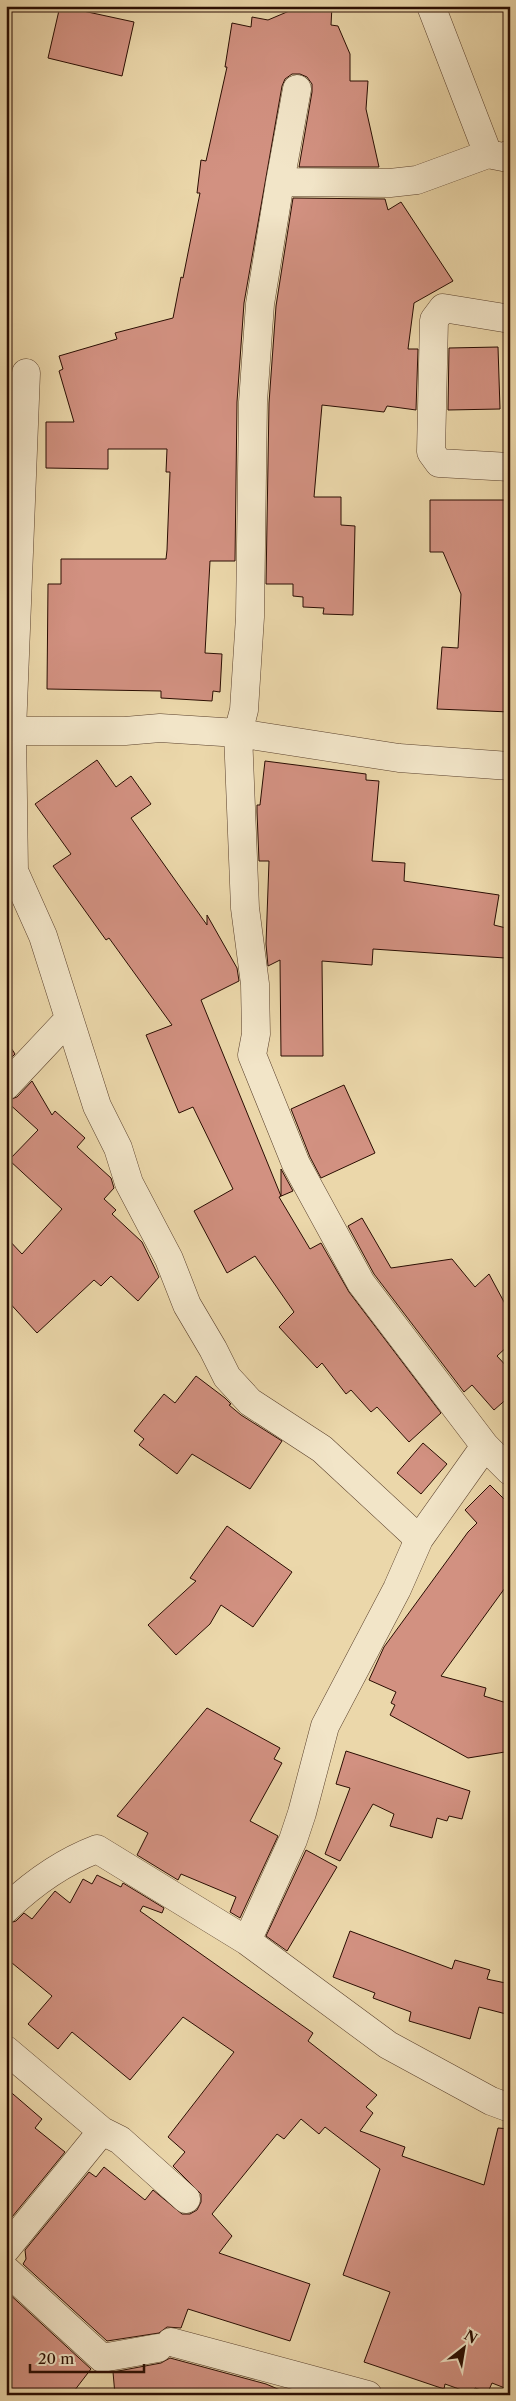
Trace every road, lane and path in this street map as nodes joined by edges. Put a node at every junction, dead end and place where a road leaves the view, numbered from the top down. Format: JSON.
{"nodes":[{"id":1,"x":431,"y":6,"type":"edge"},
{"id":2,"x":297,"y":89,"type":"dead end"},
{"id":3,"x":499,"y":154,"type":"edge"},
{"id":4,"x":280,"y":182,"type":"junction"},
{"id":5,"x":510,"y":319,"type":"edge"},
{"id":6,"x":26,"y":373,"type":"dead end"},
{"id":7,"x":510,"y":467,"type":"edge"},
{"id":8,"x":9,"y":731,"type":"edge"},
{"id":9,"x":238,"y":733,"type":"junction"},
{"id":10,"x":510,"y":766,"type":"edge"},
{"id":11,"x":69,"y":1019,"type":"junction"},
{"id":12,"x":6,"y":1086,"type":"edge"},
{"id":13,"x":485,"y":1446,"type":"junction"},
{"id":14,"x":510,"y":1471,"type":"edge"},
{"id":15,"x":419,"y":1539,"type":"junction"},
{"id":16,"x":6,"y":1909,"type":"edge"},
{"id":17,"x":247,"y":1942,"type":"junction"},
{"id":18,"x":6,"y":2050,"type":"edge"},
{"id":19,"x":510,"y":2108,"type":"edge"},
{"id":20,"x":102,"y":2131,"type":"junction"},
{"id":21,"x":186,"y":2199,"type":"dead end"},
{"id":22,"x":6,"y":2249,"type":"edge"},
{"id":23,"x":6,"y":2270,"type":"edge"},
{"id":24,"x":368,"y":2395,"type":"edge"}],
"edges":[{"from":1,"to":3,"type":"street"},
{"from":2,"to":4,"type":"street"},
{"from":3,"to":4,"type":"street"},
{"from":4,"to":9,"type":"street"},
{"from":5,"to":7,"type":"street"},
{"from":6,"to":8,"type":"street"},
{"from":8,"to":9,"type":"street"},
{"from":8,"to":11,"type":"street"},
{"from":9,"to":10,"type":"street"},
{"from":9,"to":13,"type":"street"},
{"from":11,"to":12,"type":"street"},
{"from":11,"to":15,"type":"street"},
{"from":13,"to":14,"type":"street"},
{"from":13,"to":15,"type":"street"},
{"from":15,"to":17,"type":"street"},
{"from":16,"to":17,"type":"street"},
{"from":17,"to":19,"type":"street"},
{"from":18,"to":20,"type":"street"},
{"from":20,"to":21,"type":"street"},
{"from":20,"to":22,"type":"street"},
{"from":23,"to":24,"type":"street"}]}
